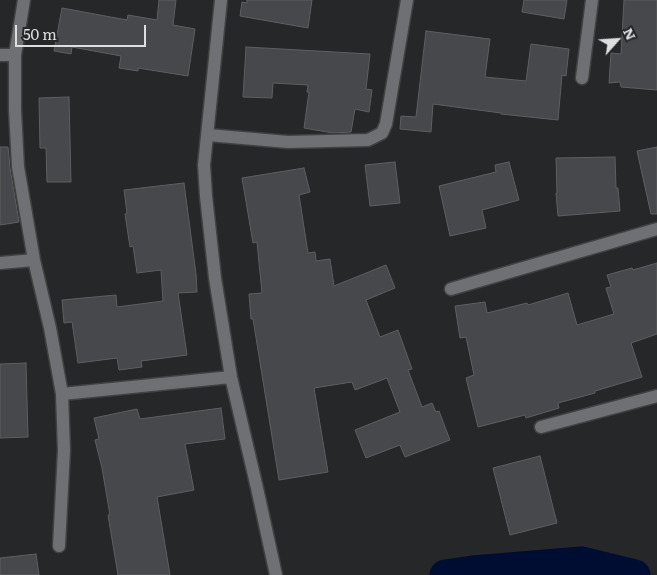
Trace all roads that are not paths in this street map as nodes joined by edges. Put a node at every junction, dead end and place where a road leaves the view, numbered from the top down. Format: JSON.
{"nodes":[{"id":1,"x":24,"y":0,"type":"edge"},
{"id":2,"x":220,"y":0,"type":"edge"},
{"id":3,"x":407,"y":0,"type":"edge"},
{"id":4,"x":592,"y":0,"type":"edge"},
{"id":5,"x":0,"y":55,"type":"edge"},
{"id":6,"x":15,"y":55,"type":"junction"},
{"id":7,"x":582,"y":78,"type":"dead end"},
{"id":8,"x":208,"y":135,"type":"junction"},
{"id":9,"x":657,"y":229,"type":"edge"},
{"id":10,"x":34,"y":260,"type":"junction"},
{"id":11,"x":0,"y":263,"type":"edge"},
{"id":12,"x":451,"y":289,"type":"dead end"},
{"id":13,"x":231,"y":377,"type":"junction"},
{"id":14,"x":62,"y":394,"type":"junction"},
{"id":15,"x":657,"y":396,"type":"edge"},
{"id":16,"x":542,"y":427,"type":"dead end"},
{"id":17,"x":58,"y":546,"type":"dead end"},
{"id":18,"x":275,"y":573,"type":"edge"}],
"edges":[{"from":1,"to":6,"type":"street"},
{"from":2,"to":8,"type":"street"},
{"from":3,"to":8,"type":"street"},
{"from":4,"to":7,"type":"street"},
{"from":5,"to":6,"type":"street"},
{"from":6,"to":10,"type":"street"},
{"from":8,"to":13,"type":"street"},
{"from":9,"to":12,"type":"street"},
{"from":10,"to":11,"type":"street"},
{"from":10,"to":14,"type":"street"},
{"from":13,"to":14,"type":"street"},
{"from":13,"to":18,"type":"street"},
{"from":14,"to":17,"type":"street"},
{"from":15,"to":16,"type":"street"}]}
